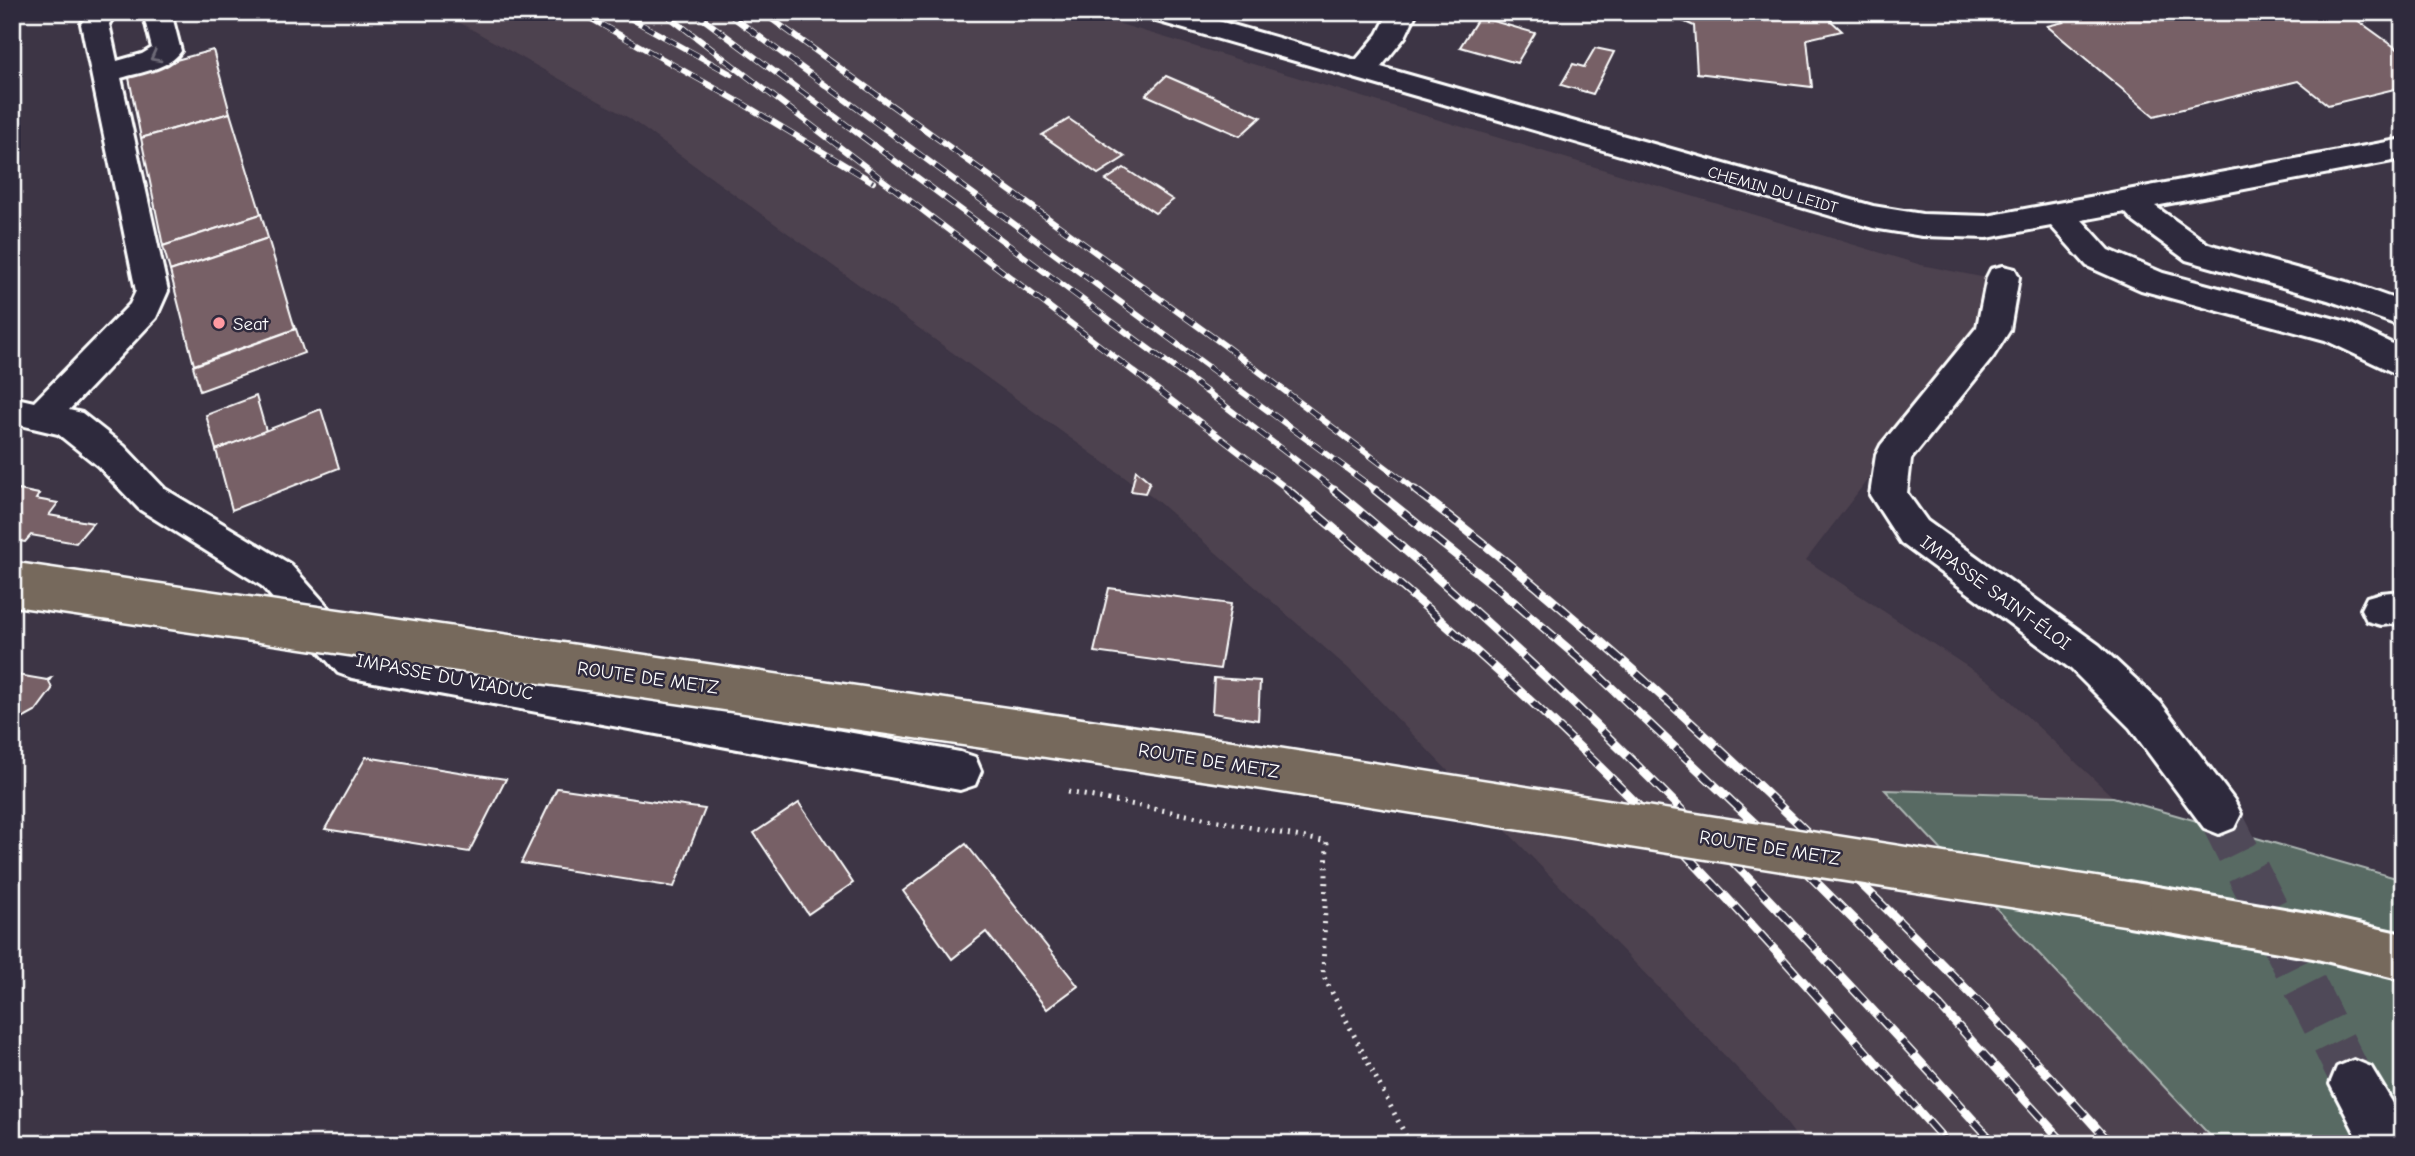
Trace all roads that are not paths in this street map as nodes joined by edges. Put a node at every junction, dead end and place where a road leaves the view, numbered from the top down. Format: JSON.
{"nodes":[{"id":1,"x":104,"y":12,"type":"edge"},
{"id":2,"x":157,"y":12,"type":"edge"},
{"id":3,"x":1156,"y":12,"type":"edge"},
{"id":4,"x":1404,"y":12,"type":"edge"},
{"id":5,"x":1361,"y":72,"type":"junction"},
{"id":6,"x":105,"y":73,"type":"junction"},
{"id":7,"x":2403,"y":149,"type":"edge"},
{"id":8,"x":2131,"y":199,"type":"junction"},
{"id":9,"x":2058,"y":213,"type":"junction"},
{"id":10,"x":2003,"y":276,"type":"dead end"},
{"id":11,"x":2403,"y":315,"type":"edge"},
{"id":12,"x":2403,"y":364,"type":"edge"},
{"id":13,"x":27,"y":413,"type":"edge"},
{"id":14,"x":12,"y":584,"type":"edge"},
{"id":15,"x":960,"y":771,"type":"dead end"},
{"id":16,"x":2219,"y":814,"type":"tunnel mouth"},
{"id":17,"x":2403,"y":957,"type":"edge"},
{"id":18,"x":2354,"y":1084,"type":"tunnel mouth"},
{"id":19,"x":2395,"y":1144,"type":"edge"}],
"edges":[{"from":1,"to":6,"type":"street"},
{"from":2,"to":6,"type":"street","one_way":true},
{"from":3,"to":5,"type":"street","name":"CHEMIN DU LEIDT"},
{"from":4,"to":5,"type":"street"},
{"from":5,"to":9,"type":"street","name":"CHEMIN DU LEIDT"},
{"from":6,"to":13,"type":"street"},
{"from":7,"to":8,"type":"street","name":"CHEMIN DU LEIDT"},
{"from":8,"to":9,"type":"street","name":"CHEMIN DU LEIDT"},
{"from":8,"to":11,"type":"street"},
{"from":9,"to":12,"type":"street"},
{"from":10,"to":16,"type":"street","name":"IMPASSE SAINT-ÉLOI"},
{"from":13,"to":15,"type":"street","name":"IMPASSE DU VIADUC"},
{"from":14,"to":17,"type":"main road","name":"ROUTE DE METZ","bridge":true},
{"from":18,"to":19,"type":"street"}]}
